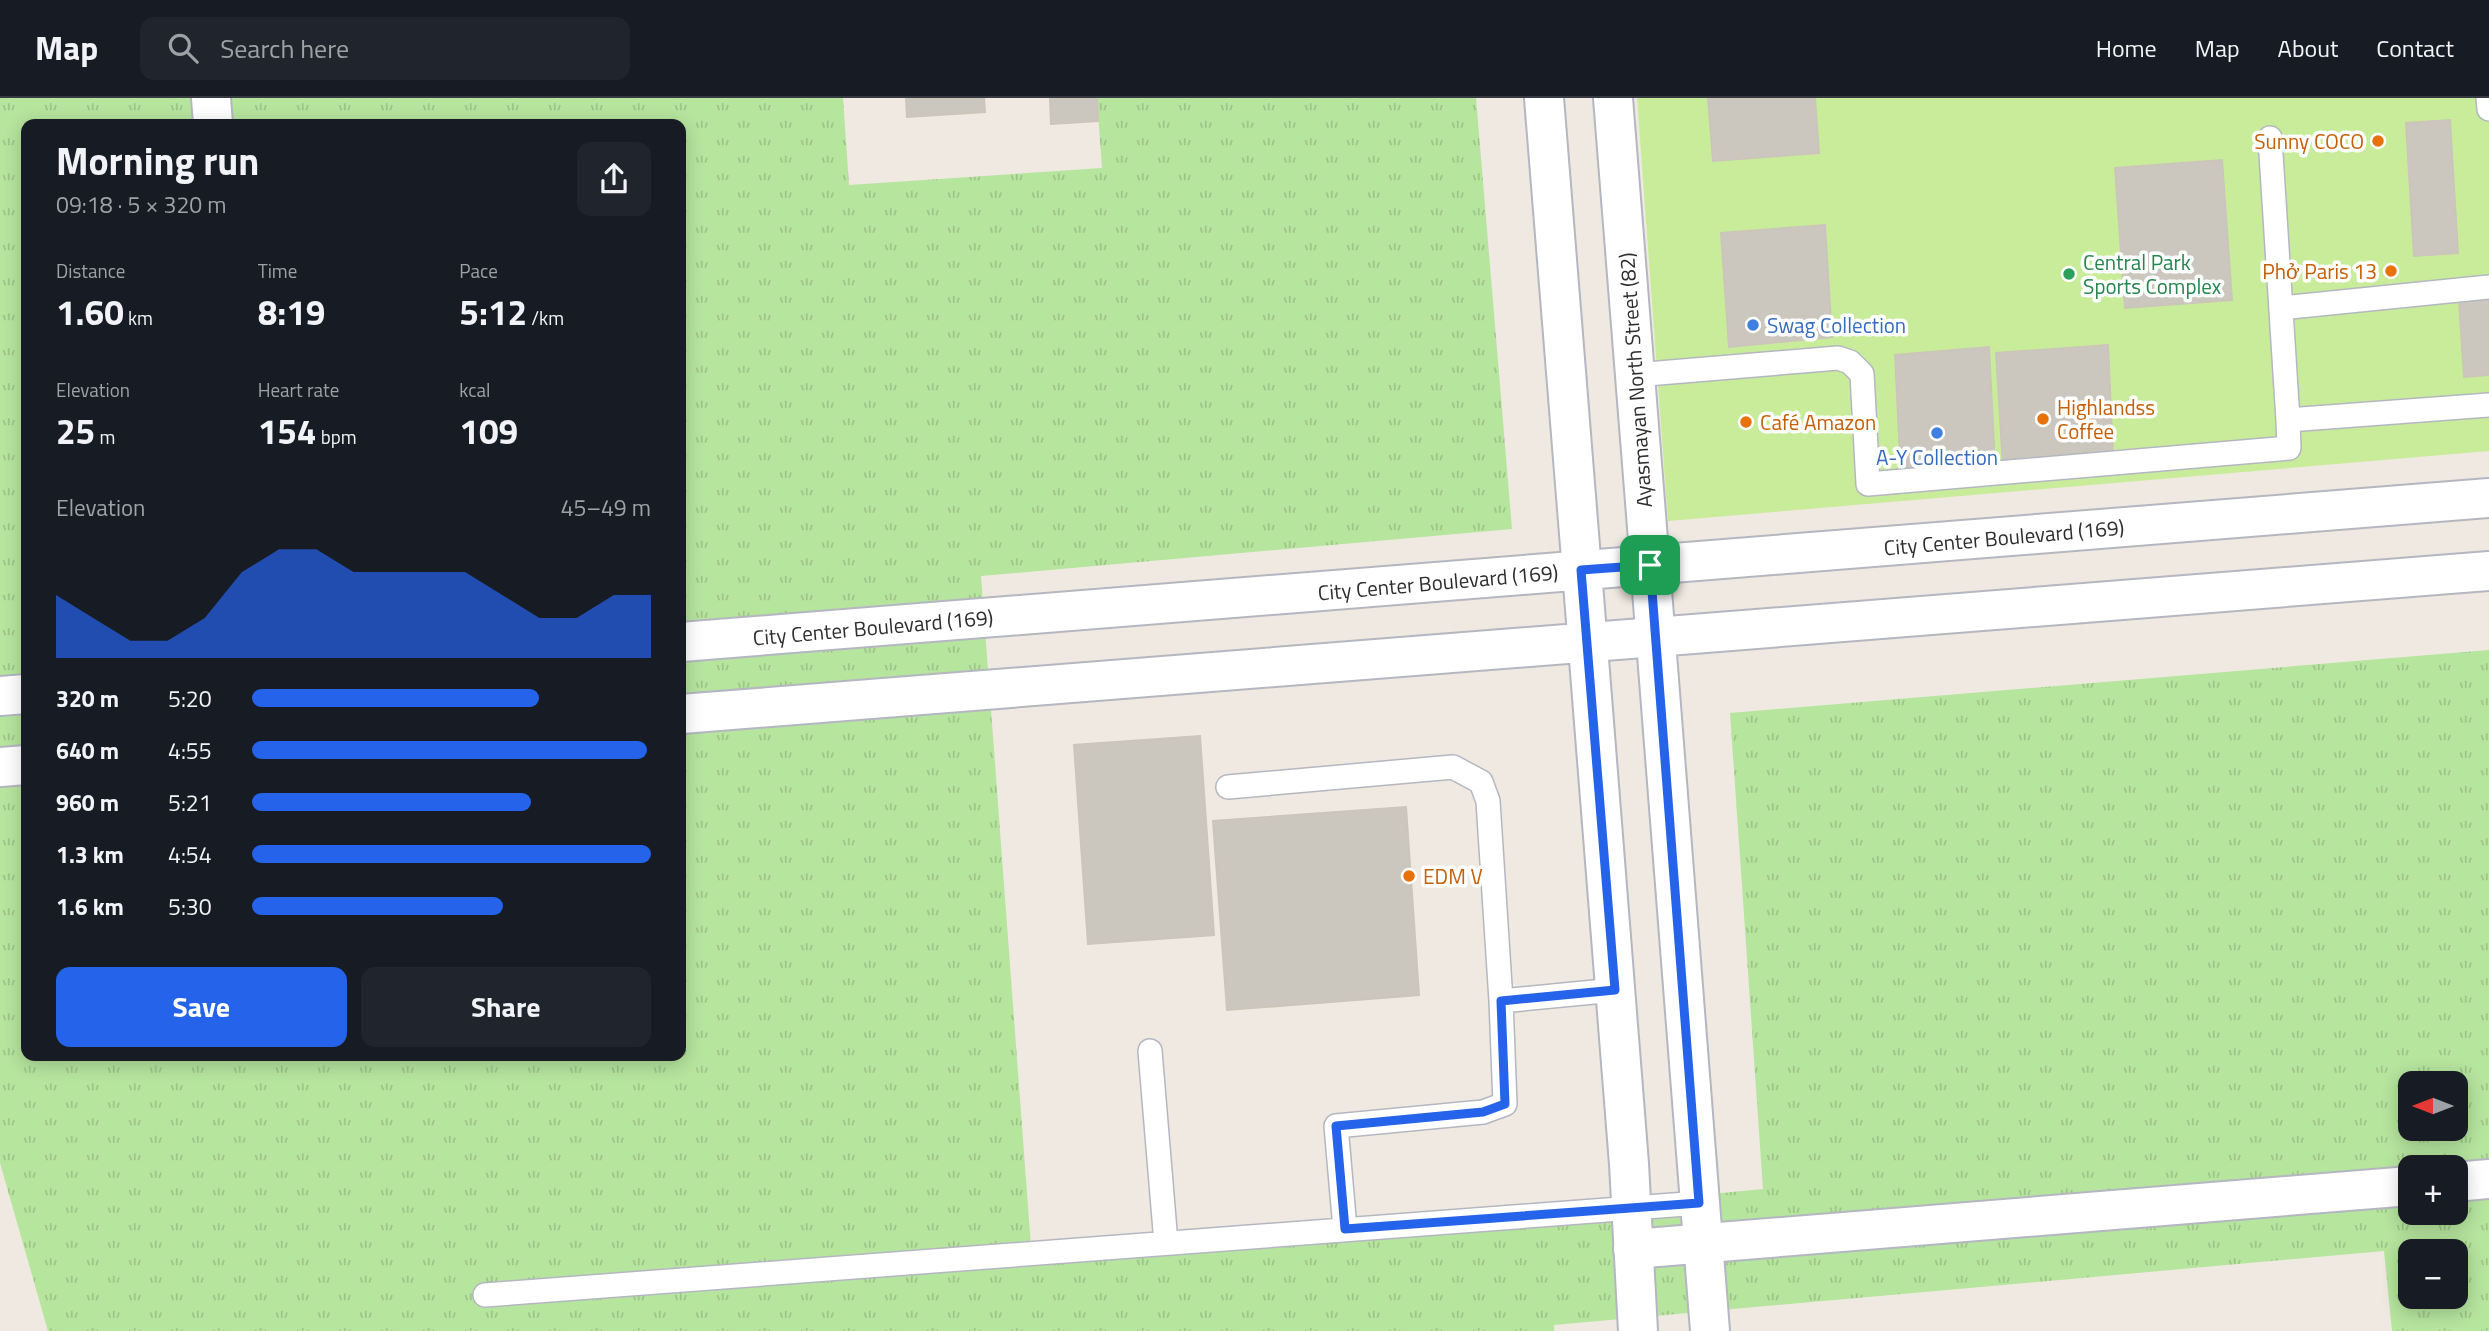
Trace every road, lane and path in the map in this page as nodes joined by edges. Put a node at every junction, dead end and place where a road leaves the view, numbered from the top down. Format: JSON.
{"nodes":[{"id":1,"x":211,"y":98,"type":"edge"},
{"id":2,"x":1544,"y":98,"type":"edge"},
{"id":3,"x":1614,"y":98,"type":"edge"},
{"id":4,"x":2488,"y":98,"type":"edge"},
{"id":5,"x":2489,"y":109,"type":"edge"},
{"id":6,"x":213,"y":119,"type":"edge"},
{"id":7,"x":2270,"y":138,"type":"dead end"},
{"id":8,"x":2489,"y":287,"type":"edge"},
{"id":9,"x":2281,"y":308,"type":"junction"},
{"id":10,"x":1635,"y":374,"type":"junction"},
{"id":11,"x":2489,"y":405,"type":"edge"},
{"id":12,"x":2288,"y":420,"type":"junction"},
{"id":13,"x":2489,"y":498,"type":"edge"},
{"id":14,"x":1650,"y":565,"type":"junction"},
{"id":15,"x":1581,"y":570,"type":"junction"},
{"id":16,"x":2489,"y":571,"type":"edge"},
{"id":17,"x":1656,"y":637,"type":"junction"},
{"id":18,"x":686,"y":642,"type":"edge"},
{"id":19,"x":1587,"y":642,"type":"junction"},
{"id":20,"x":21,"y":694,"type":"edge"},
{"id":21,"x":0,"y":696,"type":"edge"},
{"id":22,"x":686,"y":714,"type":"edge"},
{"id":23,"x":21,"y":765,"type":"edge"},
{"id":24,"x":0,"y":767,"type":"edge"},
{"id":25,"x":1228,"y":787,"type":"dead end"},
{"id":26,"x":1615,"y":990,"type":"junction"},
{"id":27,"x":1501,"y":1001,"type":"junction"},
{"id":28,"x":1150,"y":1051,"type":"dead end"},
{"id":29,"x":2489,"y":1179,"type":"edge"},
{"id":30,"x":2468,"y":1181,"type":"edge"},
{"id":31,"x":2398,"y":1187,"type":"edge"},
{"id":32,"x":1699,"y":1203,"type":"junction"},
{"id":33,"x":1631,"y":1208,"type":"junction"},
{"id":34,"x":1345,"y":1229,"type":"junction"},
{"id":35,"x":1166,"y":1243,"type":"junction"},
{"id":36,"x":1702,"y":1244,"type":"junction"},
{"id":37,"x":1633,"y":1249,"type":"junction"},
{"id":38,"x":485,"y":1295,"type":"dead end"},
{"id":39,"x":1638,"y":1331,"type":"edge"},
{"id":40,"x":1710,"y":1331,"type":"edge"}],
"edges":[{"from":1,"to":6,"type":"main road"},
{"from":2,"to":15,"type":"main road"},
{"from":3,"to":10,"type":"main road","name":"Ayasmayan North Street (82)"},
{"from":4,"to":5,"type":"lane"},
{"from":7,"to":9,"type":"lane"},
{"from":8,"to":9,"type":"lane"},
{"from":9,"to":12,"type":"lane"},
{"from":10,"to":12,"type":"lane"},
{"from":10,"to":14,"type":"main road","name":"Ayasmayan North Street (82)"},
{"from":11,"to":12,"type":"lane"},
{"from":13,"to":14,"type":"main road","name":"City Center Boulevard (169)"},
{"from":14,"to":15,"type":"main road","name":"City Center Boulevard (169)"},
{"from":14,"to":17,"type":"main road","name":"Ayasmayan North Street (82)"},
{"from":15,"to":18,"type":"main road","name":"City Center Boulevard (169)"},
{"from":15,"to":19,"type":"main road"},
{"from":16,"to":17,"type":"main road"},
{"from":17,"to":19,"type":"main road"},
{"from":17,"to":32,"type":"main road","name":"Ayasmayan North Street (82)"},
{"from":19,"to":22,"type":"main road"},
{"from":19,"to":26,"type":"main road"},
{"from":20,"to":21,"type":"main road"},
{"from":23,"to":24,"type":"main road"},
{"from":25,"to":27,"type":"lane"},
{"from":26,"to":27,"type":"lane"},
{"from":26,"to":33,"type":"main road"},
{"from":27,"to":34,"type":"lane"},
{"from":28,"to":35,"type":"lane"},
{"from":29,"to":30,"type":"main road"},
{"from":31,"to":36,"type":"main road"},
{"from":32,"to":33,"type":"lane"},
{"from":32,"to":36,"type":"main road","name":"Ayasmayan North Street (82)"},
{"from":33,"to":34,"type":"lane"},
{"from":33,"to":37,"type":"main road"},
{"from":34,"to":35,"type":"lane"},
{"from":35,"to":38,"type":"lane"},
{"from":36,"to":37,"type":"main road"},
{"from":36,"to":40,"type":"main road","name":"Ayasmayan North Street (82)"},
{"from":37,"to":39,"type":"main road"}]}
